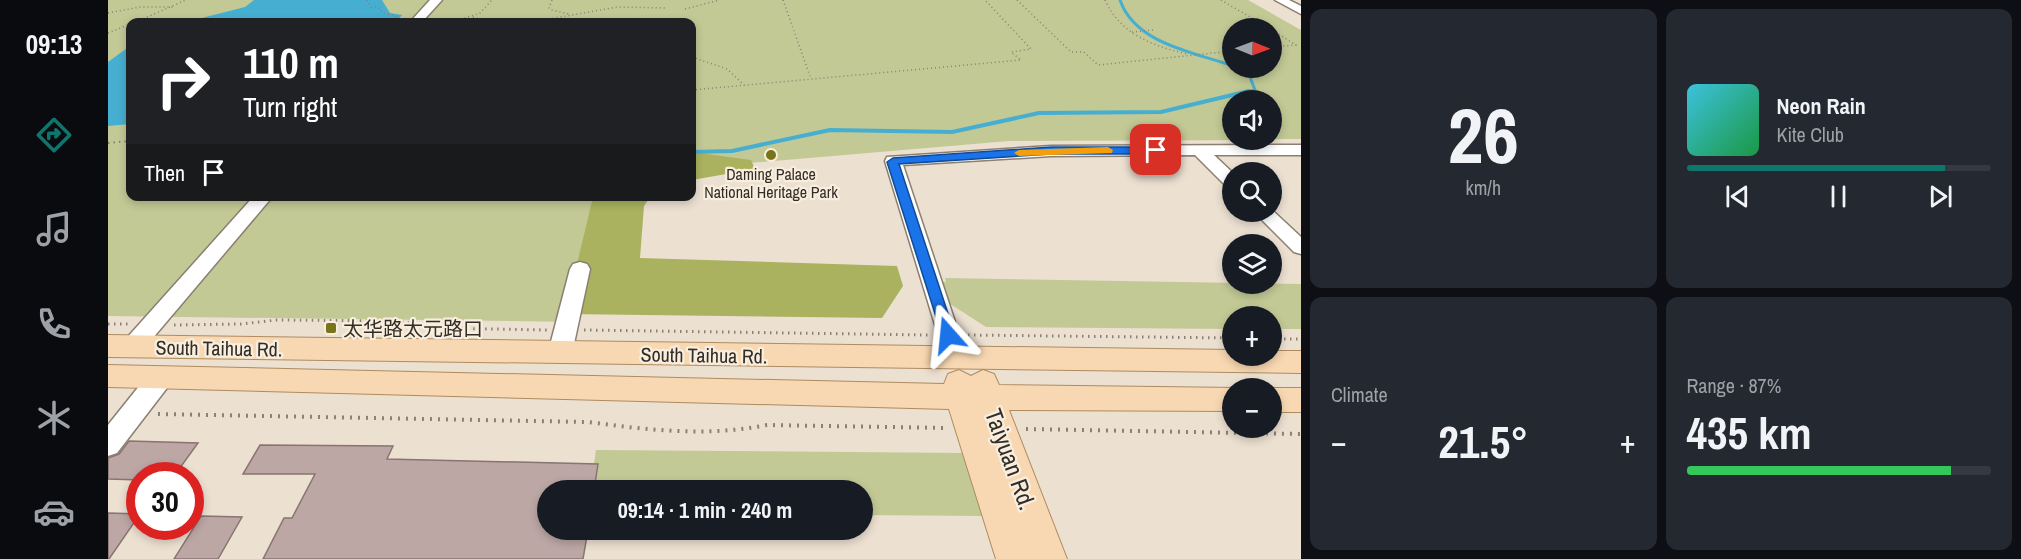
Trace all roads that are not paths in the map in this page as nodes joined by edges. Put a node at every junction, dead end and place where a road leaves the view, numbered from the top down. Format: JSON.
{"nodes":[{"id":1,"x":436,"y":0,"type":"edge"},
{"id":2,"x":1281,"y":0,"type":"edge"},
{"id":3,"x":1293,"y":0,"type":"edge"},
{"id":4,"x":1301,"y":4,"type":"edge"},
{"id":5,"x":1301,"y":11,"type":"edge"},
{"id":6,"x":420,"y":18,"type":"edge"},
{"id":7,"x":1198,"y":150,"type":"junction"},
{"id":8,"x":1301,"y":150,"type":"edge"},
{"id":9,"x":1222,"y":173,"type":"edge"},
{"id":10,"x":260,"y":201,"type":"edge"},
{"id":11,"x":1274,"y":222,"type":"edge"},
{"id":12,"x":1301,"y":248,"type":"edge"},
{"id":13,"x":580,"y":269,"type":"dead end"},
{"id":14,"x":562,"y":341,"type":"junction"},
{"id":15,"x":121,"y":346,"type":"edge"},
{"id":16,"x":959,"y":350,"type":"junction"},
{"id":17,"x":1301,"y":362,"type":"edge"},
{"id":18,"x":108,"y":376,"type":"edge"},
{"id":19,"x":161,"y":377,"type":"junction"},
{"id":20,"x":974,"y":397,"type":"junction"},
{"id":21,"x":1222,"y":399,"type":"edge"},
{"id":22,"x":1282,"y":400,"type":"edge"},
{"id":23,"x":1301,"y":400,"type":"edge"},
{"id":24,"x":986,"y":429,"type":"junction"},
{"id":25,"x":108,"y":445,"type":"edge"},
{"id":26,"x":1015,"y":559,"type":"edge"},
{"id":27,"x":1048,"y":559,"type":"edge"}],
"edges":[{"from":1,"to":6,"type":"street"},
{"from":2,"to":5,"type":"street"},
{"from":3,"to":4,"type":"street"},
{"from":7,"to":8,"type":"street"},
{"from":7,"to":9,"type":"street"},
{"from":7,"to":16,"type":"street"},
{"from":10,"to":15,"type":"street"},
{"from":11,"to":12,"type":"street"},
{"from":13,"to":14,"type":"street"},
{"from":14,"to":15,"type":"main road","name":"South Taihua Rd."},
{"from":14,"to":16,"type":"main road","name":"South Taihua Rd."},
{"from":16,"to":17,"type":"main road","name":"South Taihua Rd."},
{"from":16,"to":20,"type":"main road","name":"Taiyuan Rd."},
{"from":18,"to":19,"type":"main road","name":"South Taihua Rd."},
{"from":19,"to":20,"type":"main road","name":"South Taihua Rd."},
{"from":19,"to":25,"type":"street"},
{"from":20,"to":21,"type":"main road","name":"South Taihua Rd."},
{"from":20,"to":24,"type":"main road","name":"Taiyuan Rd."},
{"from":22,"to":23,"type":"main road"},
{"from":24,"to":26,"type":"main road","name":"Taiyuan Rd."},
{"from":24,"to":27,"type":"main road","name":"Taiyuan Rd."}]}
